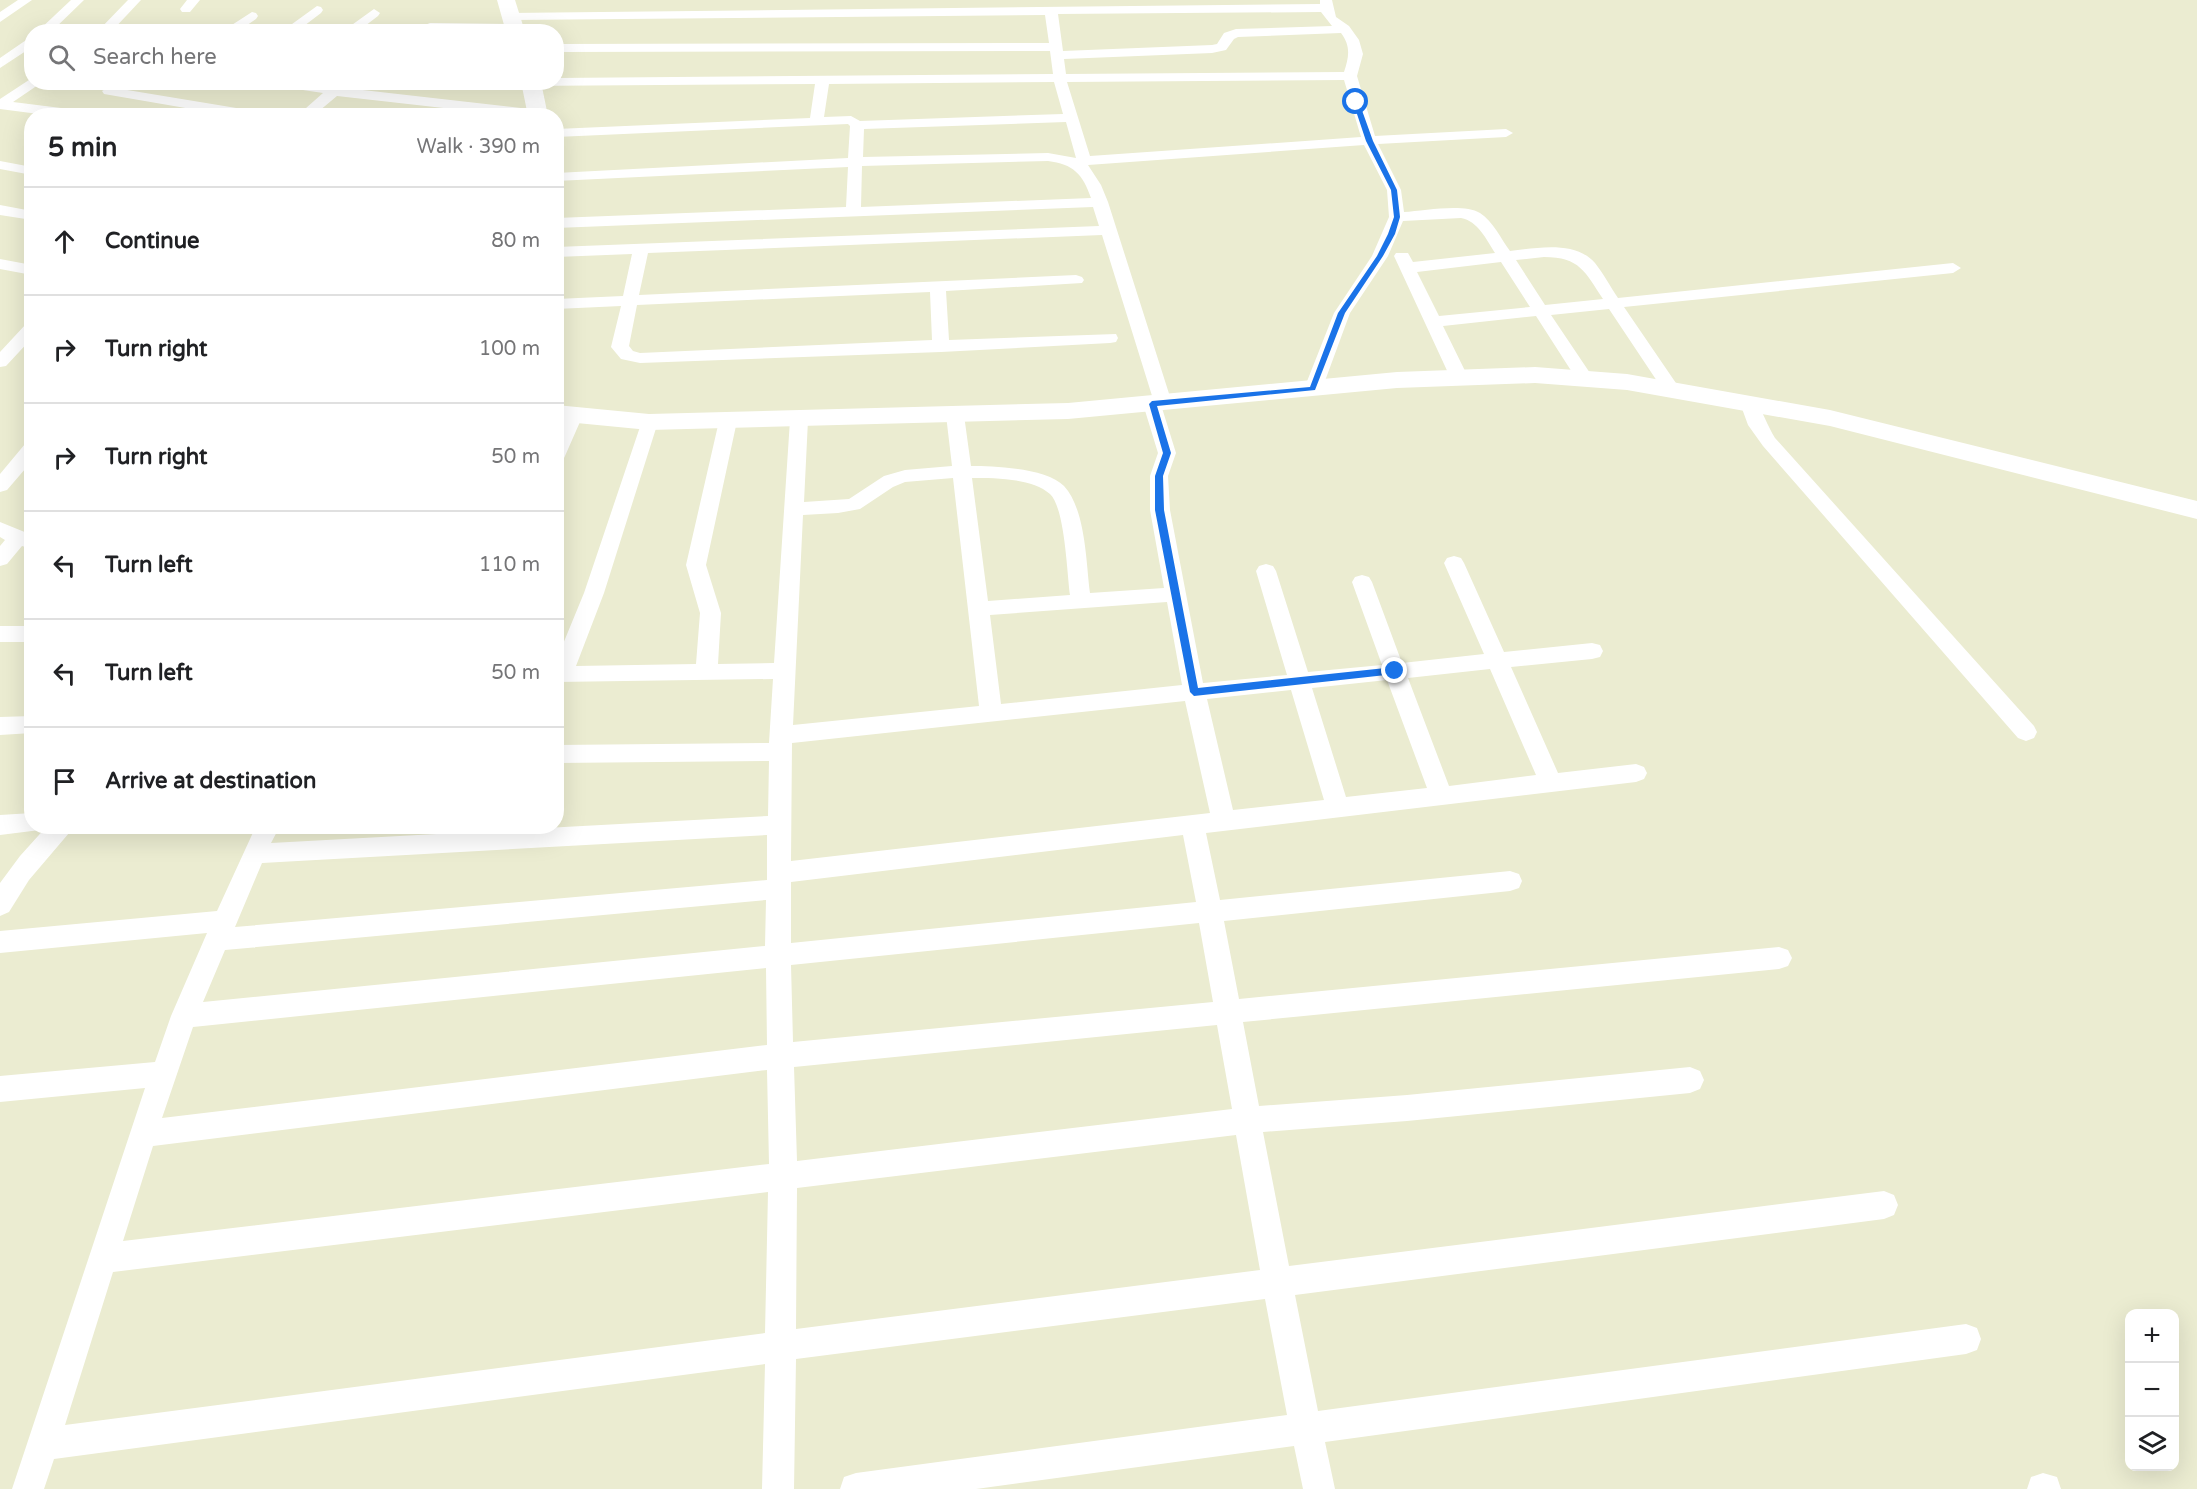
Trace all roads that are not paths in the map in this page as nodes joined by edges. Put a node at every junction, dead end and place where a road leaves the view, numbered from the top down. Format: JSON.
{"nodes":[{"id":1,"x":26,"y":0,"type":"edge"},
{"id":2,"x":78,"y":0,"type":"edge"},
{"id":3,"x":135,"y":0,"type":"edge"},
{"id":4,"x":1326,"y":4,"type":"edge"},
{"id":5,"x":317,"y":10,"type":"dead end"},
{"id":6,"x":1051,"y":12,"type":"junction"},
{"id":7,"x":374,"y":13,"type":"dead end"},
{"id":8,"x":252,"y":16,"type":"dead end"},
{"id":9,"x":0,"y":18,"type":"edge"},
{"id":10,"x":512,"y":19,"type":"edge"},
{"id":11,"x":52,"y":24,"type":"edge"},
{"id":12,"x":111,"y":24,"type":"edge"},
{"id":13,"x":240,"y":24,"type":"edge"},
{"id":14,"x":298,"y":24,"type":"edge"},
{"id":15,"x":359,"y":24,"type":"edge"},
{"id":16,"x":490,"y":24,"type":"edge"},
{"id":17,"x":1344,"y":29,"type":"junction"},
{"id":18,"x":24,"y":46,"type":"edge"},
{"id":19,"x":564,"y":48,"type":"edge"},
{"id":20,"x":1056,"y":51,"type":"junction"},
{"id":21,"x":0,"y":64,"type":"edge"},
{"id":22,"x":1350,"y":76,"type":"junction"},
{"id":23,"x":1060,"y":80,"type":"junction"},
{"id":24,"x":822,"y":82,"type":"junction"},
{"id":25,"x":564,"y":83,"type":"edge"},
{"id":26,"x":26,"y":90,"type":"edge"},
{"id":27,"x":335,"y":90,"type":"edge"},
{"id":28,"x":360,"y":90,"type":"edge"},
{"id":29,"x":530,"y":90,"type":"edge"},
{"id":30,"x":109,"y":91,"type":"dead end"},
{"id":31,"x":212,"y":108,"type":"edge"},
{"id":32,"x":314,"y":108,"type":"edge"},
{"id":33,"x":488,"y":108,"type":"edge"},
{"id":34,"x":536,"y":108,"type":"edge"},
{"id":35,"x":7,"y":110,"type":"edge"},
{"id":36,"x":24,"y":111,"type":"edge"},
{"id":37,"x":1071,"y":118,"type":"junction"},
{"id":38,"x":817,"y":121,"type":"junction"},
{"id":39,"x":857,"y":125,"type":"junction"},
{"id":40,"x":564,"y":133,"type":"edge"},
{"id":41,"x":1506,"y":133,"type":"dead end"},
{"id":42,"x":1370,"y":141,"type":"junction"},
{"id":43,"x":854,"y":162,"type":"junction"},
{"id":44,"x":1080,"y":162,"type":"junction"},
{"id":45,"x":0,"y":165,"type":"edge"},
{"id":46,"x":24,"y":170,"type":"edge"},
{"id":47,"x":564,"y":177,"type":"edge"},
{"id":48,"x":1100,"y":202,"type":"junction"},
{"id":49,"x":0,"y":210,"type":"edge"},
{"id":50,"x":853,"y":212,"type":"junction"},
{"id":51,"x":24,"y":214,"type":"edge"},
{"id":52,"x":1397,"y":217,"type":"junction"},
{"id":53,"x":564,"y":223,"type":"edge"},
{"id":54,"x":1109,"y":230,"type":"junction"},
{"id":55,"x":1391,"y":234,"type":"junction"},
{"id":56,"x":641,"y":249,"type":"junction"},
{"id":57,"x":564,"y":252,"type":"edge"},
{"id":58,"x":1505,"y":256,"type":"junction"},
{"id":59,"x":1407,"y":268,"type":"junction"},
{"id":60,"x":1953,"y":268,"type":"dead end"},
{"id":61,"x":4,"y":269,"type":"edge"},
{"id":62,"x":24,"y":270,"type":"edge"},
{"id":63,"x":1076,"y":280,"type":"dead end"},
{"id":64,"x":938,"y":288,"type":"junction"},
{"id":65,"x":629,"y":301,"type":"junction"},
{"id":66,"x":1615,"y":303,"type":"junction"},
{"id":67,"x":564,"y":304,"type":"edge"},
{"id":68,"x":1542,"y":310,"type":"junction"},
{"id":69,"x":1433,"y":322,"type":"junction"},
{"id":70,"x":24,"y":336,"type":"edge"},
{"id":71,"x":1110,"y":338,"type":"dead end"},
{"id":72,"x":941,"y":347,"type":"junction"},
{"id":73,"x":0,"y":362,"type":"edge"},
{"id":74,"x":1459,"y":376,"type":"junction"},
{"id":75,"x":1585,"y":379,"type":"junction"},
{"id":76,"x":1313,"y":389,"type":"junction"},
{"id":77,"x":1671,"y":389,"type":"junction"},
{"id":78,"x":1158,"y":403,"type":"junction"},
{"id":79,"x":1749,"y":403,"type":"junction"},
{"id":80,"x":565,"y":414,"type":"edge"},
{"id":81,"x":955,"y":415,"type":"junction"},
{"id":82,"x":799,"y":420,"type":"junction"},
{"id":83,"x":728,"y":421,"type":"junction"},
{"id":84,"x":650,"y":422,"type":"junction"},
{"id":85,"x":24,"y":458,"type":"edge"},
{"id":86,"x":961,"y":472,"type":"junction"},
{"id":87,"x":0,"y":486,"type":"edge"},
{"id":88,"x":793,"y":509,"type":"junction"},
{"id":89,"x":2197,"y":510,"type":"edge"},
{"id":90,"x":16,"y":536,"type":"edge"},
{"id":91,"x":0,"y":559,"type":"edge"},
{"id":92,"x":1454,"y":563,"type":"dead end"},
{"id":93,"x":1266,"y":571,"type":"dead end"},
{"id":94,"x":1362,"y":582,"type":"dead end"},
{"id":95,"x":1176,"y":594,"type":"junction"},
{"id":96,"x":1081,"y":601,"type":"junction"},
{"id":97,"x":978,"y":609,"type":"junction"},
{"id":98,"x":0,"y":634,"type":"edge"},
{"id":99,"x":24,"y":634,"type":"edge"},
{"id":100,"x":1592,"y":651,"type":"dead end"},
{"id":101,"x":1498,"y":660,"type":"junction"},
{"id":102,"x":564,"y":662,"type":"edge"},
{"id":103,"x":783,"y":671,"type":"junction"},
{"id":104,"x":1395,"y":671,"type":"junction"},
{"id":105,"x":706,"y":672,"type":"junction"},
{"id":106,"x":564,"y":674,"type":"edge"},
{"id":107,"x":1300,"y":681,"type":"junction"},
{"id":108,"x":1194,"y":692,"type":"junction"},
{"id":109,"x":991,"y":713,"type":"junction"},
{"id":110,"x":24,"y":724,"type":"edge"},
{"id":111,"x":0,"y":726,"type":"edge"},
{"id":112,"x":2026,"y":732,"type":"dead end"},
{"id":113,"x":781,"y":743,"type":"junction"},
{"id":114,"x":564,"y":754,"type":"edge"},
{"id":115,"x":1636,"y":773,"type":"dead end"},
{"id":116,"x":1551,"y":783,"type":"junction"},
{"id":117,"x":1441,"y":796,"type":"junction"},
{"id":118,"x":1338,"y":808,"type":"junction"},
{"id":119,"x":1224,"y":821,"type":"junction"},
{"id":120,"x":24,"y":824,"type":"edge"},
{"id":121,"x":0,"y":825,"type":"edge"},
{"id":122,"x":779,"y":825,"type":"junction"},
{"id":123,"x":1194,"y":825,"type":"junction"},
{"id":124,"x":55,"y":834,"type":"edge"},
{"id":125,"x":264,"y":834,"type":"edge"},
{"id":126,"x":254,"y":854,"type":"junction"},
{"id":127,"x":778,"y":881,"type":"junction"},
{"id":128,"x":1510,"y":881,"type":"dead end"},
{"id":129,"x":0,"y":904,"type":"edge"},
{"id":130,"x":1211,"y":911,"type":"junction"},
{"id":131,"x":220,"y":931,"type":"junction"},
{"id":132,"x":0,"y":942,"type":"edge"},
{"id":133,"x":778,"y":956,"type":"junction"},
{"id":134,"x":1779,"y":958,"type":"dead end"},
{"id":135,"x":1228,"y":1011,"type":"junction"},
{"id":136,"x":184,"y":1016,"type":"junction"},
{"id":137,"x":779,"y":1056,"type":"junction"},
{"id":138,"x":163,"y":1074,"type":"junction"},
{"id":139,"x":1690,"y":1080,"type":"dead end"},
{"id":140,"x":0,"y":1089,"type":"edge"},
{"id":141,"x":1249,"y":1120,"type":"junction"},
{"id":142,"x":144,"y":1134,"type":"junction"},
{"id":143,"x":783,"y":1176,"type":"junction"},
{"id":144,"x":1884,"y":1205,"type":"dead end"},
{"id":145,"x":104,"y":1258,"type":"junction"},
{"id":146,"x":1276,"y":1283,"type":"junction"},
{"id":147,"x":1966,"y":1339,"type":"dead end"},
{"id":148,"x":780,"y":1346,"type":"junction"},
{"id":149,"x":1305,"y":1428,"type":"junction"},
{"id":150,"x":43,"y":1444,"type":"junction"},
{"id":151,"x":28,"y":1489,"type":"edge"},
{"id":152,"x":778,"y":1489,"type":"edge"},
{"id":153,"x":856,"y":1489,"type":"edge"},
{"id":154,"x":1319,"y":1489,"type":"edge"}],
"edges":[{"from":1,"to":9,"type":"street"},
{"from":2,"to":11,"type":"street"},
{"from":3,"to":12,"type":"street"},
{"from":4,"to":6,"type":"street"},
{"from":4,"to":17,"type":"street"},
{"from":5,"to":14,"type":"street"},
{"from":6,"to":10,"type":"street"},
{"from":6,"to":20,"type":"street"},
{"from":7,"to":15,"type":"street"},
{"from":8,"to":13,"type":"street"},
{"from":10,"to":16,"type":"street"},
{"from":17,"to":20,"type":"street"},
{"from":17,"to":22,"type":"street"},
{"from":18,"to":21,"type":"street"},
{"from":19,"to":20,"type":"street"},
{"from":20,"to":23,"type":"street"},
{"from":22,"to":23,"type":"street"},
{"from":22,"to":42,"type":"street"},
{"from":23,"to":24,"type":"street"},
{"from":23,"to":37,"type":"street"},
{"from":24,"to":25,"type":"street"},
{"from":24,"to":38,"type":"street"},
{"from":26,"to":35,"type":"street"},
{"from":27,"to":32,"type":"street"},
{"from":28,"to":33,"type":"street"},
{"from":29,"to":34,"type":"main road"},
{"from":30,"to":31,"type":"street"},
{"from":35,"to":36,"type":"street"},
{"from":37,"to":39,"type":"street"},
{"from":37,"to":44,"type":"street"},
{"from":38,"to":39,"type":"street"},
{"from":38,"to":40,"type":"street"},
{"from":39,"to":43,"type":"street"},
{"from":41,"to":42,"type":"street"},
{"from":42,"to":44,"type":"street"},
{"from":42,"to":52,"type":"street"},
{"from":43,"to":44,"type":"street"},
{"from":43,"to":47,"type":"street"},
{"from":43,"to":50,"type":"street"},
{"from":44,"to":48,"type":"street"},
{"from":45,"to":46,"type":"street"},
{"from":48,"to":50,"type":"street"},
{"from":48,"to":54,"type":"street"},
{"from":49,"to":51,"type":"street"},
{"from":50,"to":53,"type":"street"},
{"from":52,"to":55,"type":"street"},
{"from":52,"to":58,"type":"street"},
{"from":54,"to":56,"type":"street"},
{"from":54,"to":78,"type":"street"},
{"from":55,"to":59,"type":"street"},
{"from":55,"to":76,"type":"street"},
{"from":56,"to":57,"type":"street"},
{"from":56,"to":65,"type":"street"},
{"from":58,"to":59,"type":"street"},
{"from":58,"to":66,"type":"street"},
{"from":58,"to":68,"type":"street"},
{"from":59,"to":69,"type":"street"},
{"from":60,"to":66,"type":"street"},
{"from":61,"to":62,"type":"street"},
{"from":63,"to":64,"type":"street"},
{"from":64,"to":65,"type":"street"},
{"from":64,"to":72,"type":"street"},
{"from":65,"to":67,"type":"street"},
{"from":65,"to":72,"type":"street"},
{"from":66,"to":68,"type":"street"},
{"from":66,"to":77,"type":"street"},
{"from":68,"to":69,"type":"street"},
{"from":68,"to":75,"type":"street"},
{"from":69,"to":74,"type":"street"},
{"from":70,"to":73,"type":"street"},
{"from":71,"to":72,"type":"street"},
{"from":74,"to":75,"type":"main road"},
{"from":74,"to":76,"type":"main road"},
{"from":75,"to":77,"type":"main road"},
{"from":76,"to":78,"type":"main road"},
{"from":77,"to":79,"type":"main road"},
{"from":78,"to":81,"type":"main road"},
{"from":78,"to":95,"type":"street"},
{"from":79,"to":89,"type":"main road"},
{"from":79,"to":112,"type":"street"},
{"from":80,"to":84,"type":"main road"},
{"from":81,"to":82,"type":"main road"},
{"from":81,"to":86,"type":"street"},
{"from":82,"to":83,"type":"main road"},
{"from":82,"to":88,"type":"street"},
{"from":83,"to":84,"type":"main road"},
{"from":83,"to":105,"type":"street"},
{"from":84,"to":102,"type":"street"},
{"from":85,"to":87,"type":"street"},
{"from":86,"to":88,"type":"street"},
{"from":86,"to":96,"type":"street"},
{"from":86,"to":97,"type":"street"},
{"from":88,"to":103,"type":"street"},
{"from":90,"to":91,"type":"street"},
{"from":92,"to":101,"type":"street"},
{"from":93,"to":107,"type":"street"},
{"from":94,"to":104,"type":"street"},
{"from":95,"to":96,"type":"street"},
{"from":95,"to":108,"type":"street"},
{"from":96,"to":97,"type":"street"},
{"from":97,"to":109,"type":"street"},
{"from":98,"to":99,"type":"street"},
{"from":100,"to":101,"type":"street"},
{"from":101,"to":104,"type":"street"},
{"from":101,"to":116,"type":"street"},
{"from":103,"to":105,"type":"street"},
{"from":103,"to":113,"type":"street"},
{"from":104,"to":107,"type":"street"},
{"from":104,"to":117,"type":"street"},
{"from":105,"to":106,"type":"street"},
{"from":107,"to":108,"type":"street"},
{"from":107,"to":118,"type":"street"},
{"from":108,"to":109,"type":"street"},
{"from":108,"to":119,"type":"street"},
{"from":109,"to":113,"type":"street"},
{"from":110,"to":111,"type":"street"},
{"from":113,"to":114,"type":"street"},
{"from":113,"to":122,"type":"street"},
{"from":115,"to":116,"type":"street"},
{"from":116,"to":117,"type":"street"},
{"from":117,"to":118,"type":"street"},
{"from":118,"to":119,"type":"street"},
{"from":119,"to":123,"type":"street"},
{"from":120,"to":121,"type":"street"},
{"from":122,"to":126,"type":"street"},
{"from":122,"to":127,"type":"street"},
{"from":123,"to":127,"type":"street"},
{"from":123,"to":130,"type":"street"},
{"from":124,"to":129,"type":"street"},
{"from":125,"to":126,"type":"street"},
{"from":126,"to":131,"type":"street"},
{"from":127,"to":131,"type":"street"},
{"from":127,"to":133,"type":"street"},
{"from":128,"to":130,"type":"street"},
{"from":130,"to":133,"type":"street"},
{"from":130,"to":135,"type":"street"},
{"from":131,"to":132,"type":"street"},
{"from":131,"to":136,"type":"street"},
{"from":133,"to":136,"type":"street"},
{"from":133,"to":137,"type":"street"},
{"from":134,"to":135,"type":"street"},
{"from":135,"to":137,"type":"street"},
{"from":135,"to":141,"type":"street"},
{"from":136,"to":138,"type":"street"},
{"from":137,"to":142,"type":"street"},
{"from":137,"to":143,"type":"street"},
{"from":138,"to":140,"type":"street"},
{"from":138,"to":142,"type":"street"},
{"from":139,"to":141,"type":"street"},
{"from":141,"to":143,"type":"street"},
{"from":141,"to":146,"type":"street"},
{"from":142,"to":145,"type":"street"},
{"from":143,"to":145,"type":"street"},
{"from":143,"to":148,"type":"street"},
{"from":144,"to":146,"type":"street"},
{"from":145,"to":150,"type":"street"},
{"from":146,"to":148,"type":"street"},
{"from":146,"to":149,"type":"street"},
{"from":147,"to":149,"type":"street"},
{"from":148,"to":150,"type":"street"},
{"from":148,"to":152,"type":"street"},
{"from":149,"to":153,"type":"street"},
{"from":149,"to":154,"type":"street"},
{"from":150,"to":151,"type":"street"}]}
